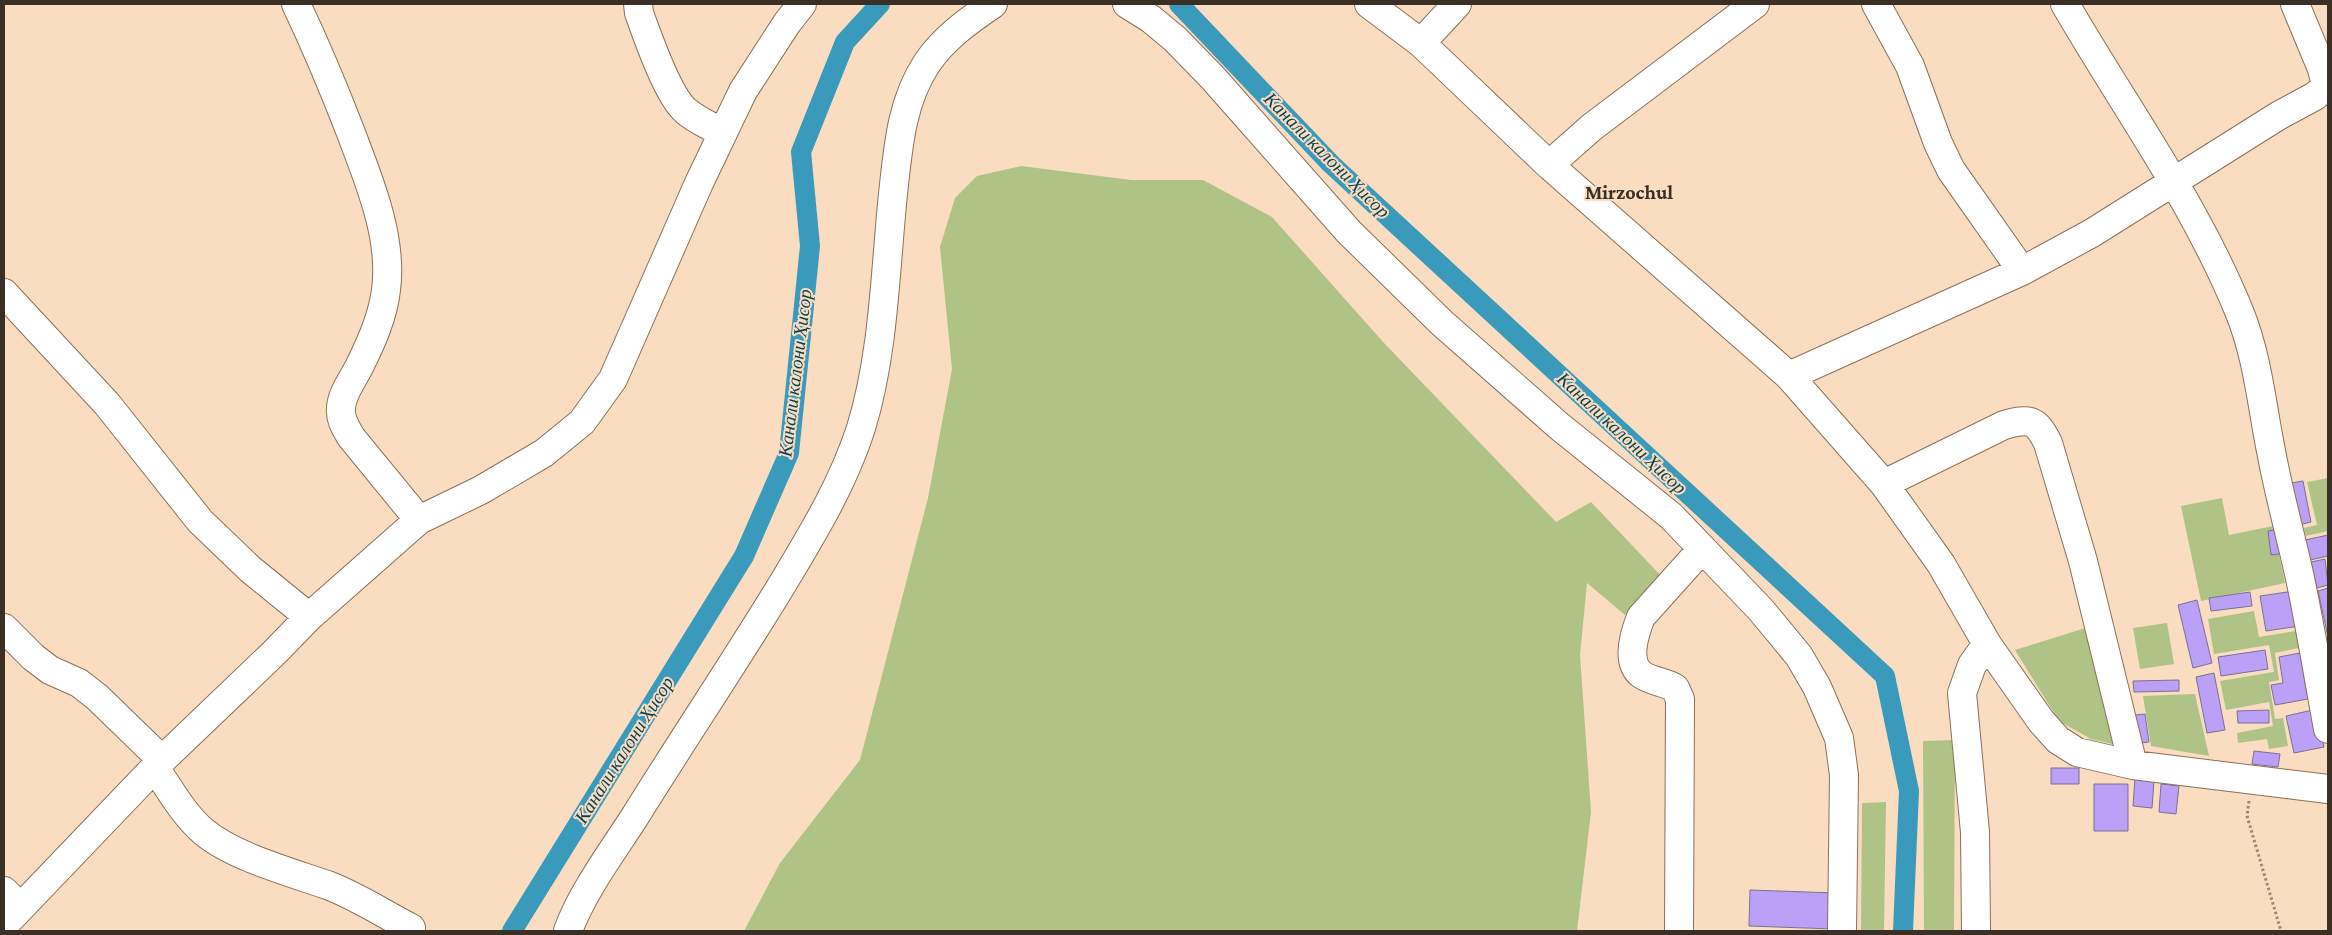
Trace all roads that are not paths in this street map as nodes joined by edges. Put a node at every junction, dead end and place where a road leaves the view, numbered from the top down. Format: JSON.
{"nodes":[{"id":1,"x":296,"y":4,"type":"edge"},
{"id":2,"x":638,"y":4,"type":"edge"},
{"id":3,"x":802,"y":4,"type":"edge"},
{"id":4,"x":993,"y":4,"type":"edge"},
{"id":5,"x":1127,"y":4,"type":"edge"},
{"id":6,"x":1370,"y":4,"type":"edge"},
{"id":7,"x":1457,"y":4,"type":"edge"},
{"id":8,"x":1755,"y":4,"type":"edge"},
{"id":9,"x":1876,"y":4,"type":"edge"},
{"id":10,"x":2066,"y":4,"type":"edge"},
{"id":11,"x":2295,"y":4,"type":"edge"},
{"id":12,"x":1420,"y":43,"type":"junction"},
{"id":13,"x":723,"y":133,"type":"junction"},
{"id":14,"x":1549,"y":165,"type":"junction"},
{"id":15,"x":2175,"y":181,"type":"junction"},
{"id":16,"x":2022,"y":271,"type":"junction"},
{"id":17,"x":4,"y":293,"type":"edge"},
{"id":18,"x":1789,"y":376,"type":"junction"},
{"id":19,"x":1884,"y":484,"type":"junction"},
{"id":20,"x":419,"y":520,"type":"junction"},
{"id":21,"x":1702,"y":549,"type":"junction"},
{"id":22,"x":309,"y":616,"type":"junction"},
{"id":23,"x":4,"y":628,"type":"edge"},
{"id":24,"x":1987,"y":644,"type":"junction"},
{"id":25,"x":2328,"y":729,"type":"edge"},
{"id":26,"x":159,"y":764,"type":"junction"},
{"id":27,"x":2133,"y":765,"type":"junction"},
{"id":28,"x":2328,"y":789,"type":"edge"},
{"id":29,"x":9,"y":908,"type":"edge"},
{"id":30,"x":411,"y":928,"type":"dead end"},
{"id":31,"x":568,"y":931,"type":"edge"},
{"id":32,"x":1679,"y":931,"type":"edge"},
{"id":33,"x":1842,"y":931,"type":"edge"},
{"id":34,"x":1976,"y":931,"type":"edge"}],
"edges":[{"from":1,"to":20,"type":"street"},
{"from":2,"to":13,"type":"street"},
{"from":3,"to":13,"type":"street"},
{"from":4,"to":31,"type":"street"},
{"from":5,"to":21,"type":"street"},
{"from":6,"to":12,"type":"street"},
{"from":7,"to":12,"type":"street"},
{"from":8,"to":14,"type":"street"},
{"from":9,"to":16,"type":"street"},
{"from":10,"to":15,"type":"street"},
{"from":11,"to":15,"type":"street"},
{"from":12,"to":14,"type":"street"},
{"from":13,"to":20,"type":"street"},
{"from":14,"to":18,"type":"street"},
{"from":15,"to":16,"type":"street"},
{"from":15,"to":25,"type":"street"},
{"from":16,"to":18,"type":"street"},
{"from":17,"to":22,"type":"street"},
{"from":18,"to":19,"type":"street"},
{"from":19,"to":24,"type":"street"},
{"from":19,"to":27,"type":"street"},
{"from":20,"to":22,"type":"street"},
{"from":21,"to":32,"type":"street"},
{"from":21,"to":33,"type":"street"},
{"from":22,"to":26,"type":"street"},
{"from":23,"to":26,"type":"street"},
{"from":24,"to":27,"type":"street"},
{"from":24,"to":34,"type":"street"},
{"from":26,"to":29,"type":"street"},
{"from":26,"to":30,"type":"street"},
{"from":27,"to":28,"type":"street"}]}
